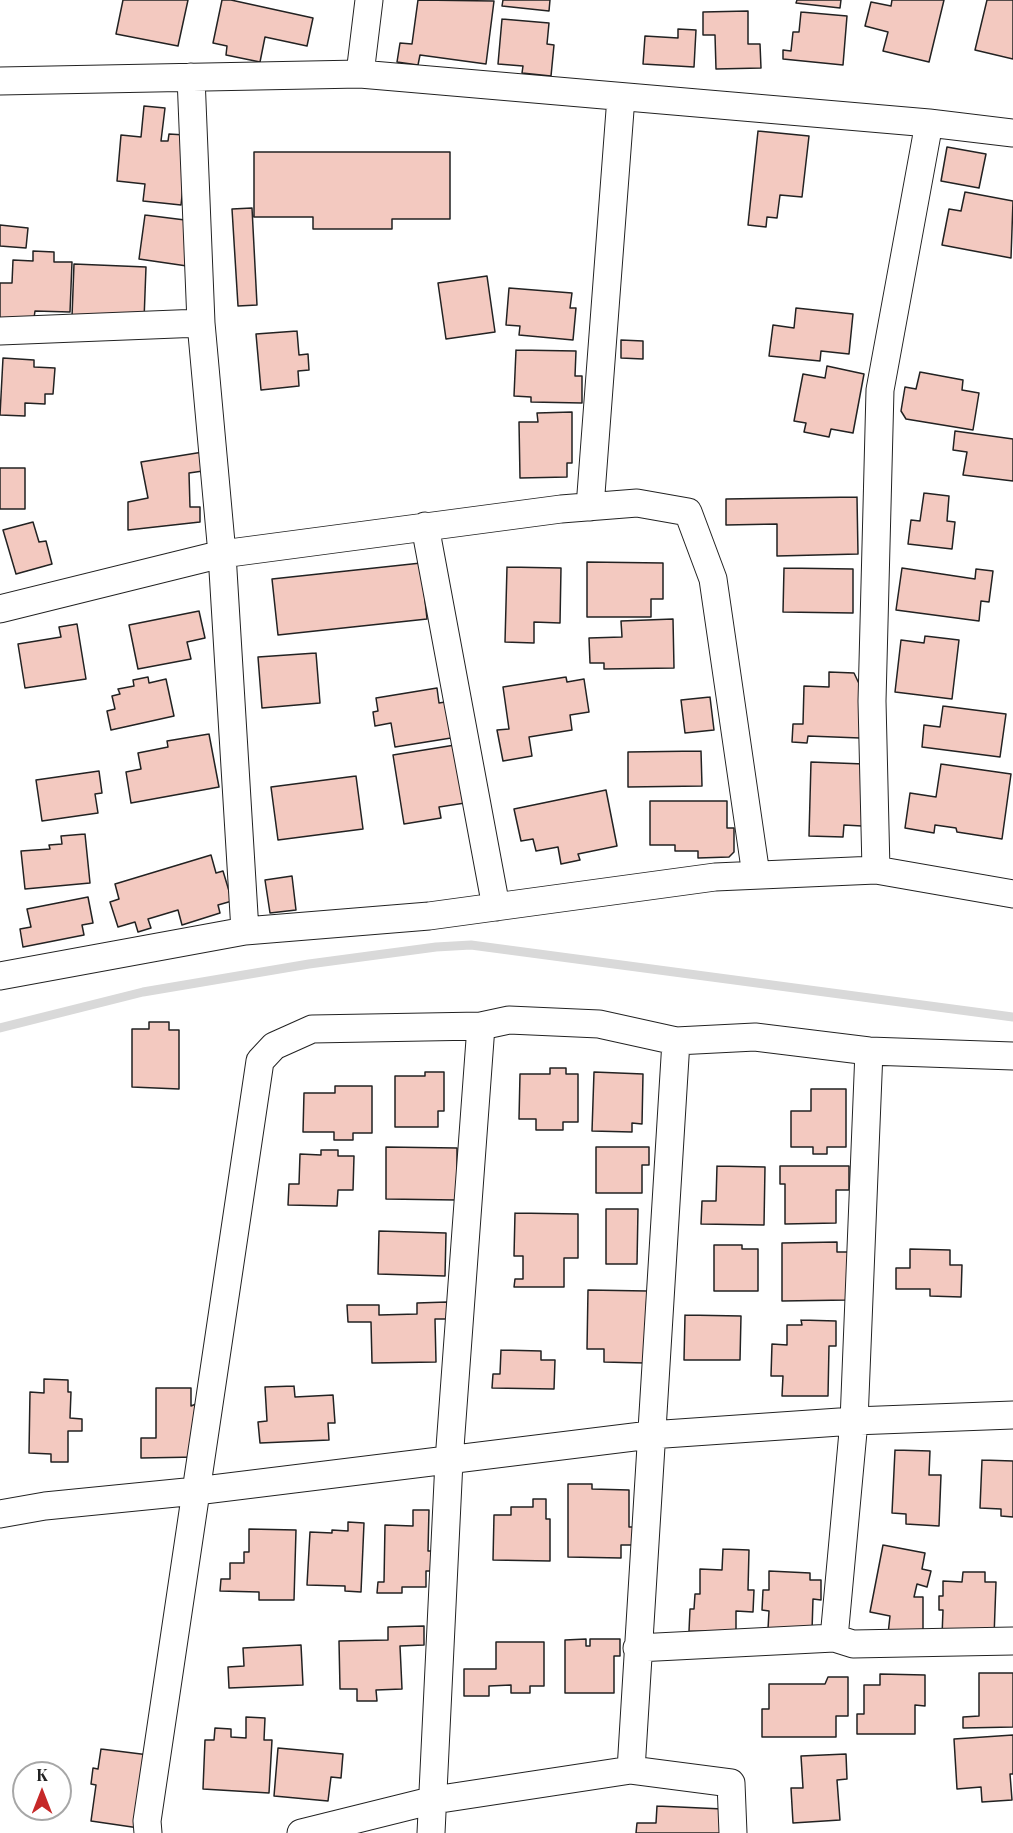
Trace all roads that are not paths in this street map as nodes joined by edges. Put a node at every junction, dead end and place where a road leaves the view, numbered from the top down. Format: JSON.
{"nodes":[{"id":1,"x":369,"y":0,"type":"edge"},
{"id":2,"x":360,"y":74,"type":"junction"},
{"id":3,"x":191,"y":77,"type":"junction"},
{"id":4,"x":0,"y":81,"type":"edge"},
{"id":5,"x":621,"y":96,"type":"junction"},
{"id":6,"x":929,"y":123,"type":"junction"},
{"id":7,"x":1013,"y":133,"type":"edge"},
{"id":8,"x":201,"y":323,"type":"junction"},
{"id":9,"x":0,"y":331,"type":"edge"},
{"id":10,"x":590,"y":507,"type":"junction"},
{"id":11,"x":425,"y":526,"type":"junction"},
{"id":12,"x":222,"y":554,"type":"junction"},
{"id":13,"x":0,"y":609,"type":"edge"},
{"id":14,"x":876,"y":870,"type":"junction"},
{"id":15,"x":756,"y":875,"type":"junction"},
{"id":16,"x":1013,"y":894,"type":"edge"},
{"id":17,"x":496,"y":907,"type":"junction"},
{"id":18,"x":245,"y":931,"type":"junction"},
{"id":19,"x":0,"y":976,"type":"edge"},
{"id":20,"x":481,"y":1026,"type":"junction"},
{"id":21,"x":676,"y":1041,"type":"junction"},
{"id":22,"x":869,"y":1051,"type":"junction"},
{"id":23,"x":1013,"y":1056,"type":"edge"},
{"id":24,"x":1013,"y":1414,"type":"edge"},
{"id":25,"x":854,"y":1421,"type":"junction"},
{"id":26,"x":650,"y":1435,"type":"junction"},
{"id":27,"x":449,"y":1461,"type":"junction"},
{"id":28,"x":196,"y":1491,"type":"junction"},
{"id":29,"x":0,"y":1514,"type":"edge"},
{"id":30,"x":834,"y":1638,"type":"junction"},
{"id":31,"x":1013,"y":1641,"type":"edge"},
{"id":32,"x":637,"y":1648,"type":"junction"},
{"id":33,"x":631,"y":1770,"type":"junction"},
{"id":34,"x":434,"y":1800,"type":"junction"},
{"id":35,"x":148,"y":1833,"type":"edge"},
{"id":36,"x":301,"y":1833,"type":"edge"},
{"id":37,"x":431,"y":1833,"type":"edge"},
{"id":38,"x":733,"y":1833,"type":"edge"}],
"edges":[{"from":1,"to":2,"type":"street"},
{"from":2,"to":3,"type":"street"},
{"from":2,"to":5,"type":"street"},
{"from":3,"to":4,"type":"street"},
{"from":3,"to":8,"type":"street"},
{"from":5,"to":6,"type":"street"},
{"from":5,"to":10,"type":"street"},
{"from":6,"to":7,"type":"street"},
{"from":6,"to":14,"type":"street"},
{"from":8,"to":9,"type":"street"},
{"from":8,"to":12,"type":"street"},
{"from":10,"to":11,"type":"street"},
{"from":10,"to":15,"type":"street"},
{"from":11,"to":12,"type":"street"},
{"from":11,"to":17,"type":"street"},
{"from":12,"to":13,"type":"street"},
{"from":12,"to":18,"type":"street"},
{"from":14,"to":15,"type":"street"},
{"from":14,"to":16,"type":"street"},
{"from":15,"to":17,"type":"street"},
{"from":17,"to":18,"type":"street"},
{"from":18,"to":19,"type":"street"},
{"from":20,"to":21,"type":"street"},
{"from":20,"to":27,"type":"street"},
{"from":20,"to":28,"type":"street"},
{"from":21,"to":22,"type":"street"},
{"from":21,"to":26,"type":"street"},
{"from":22,"to":23,"type":"street"},
{"from":22,"to":25,"type":"street"},
{"from":24,"to":25,"type":"street"},
{"from":25,"to":26,"type":"street"},
{"from":25,"to":30,"type":"street"},
{"from":26,"to":27,"type":"street"},
{"from":26,"to":32,"type":"street"},
{"from":27,"to":28,"type":"street"},
{"from":27,"to":34,"type":"street"},
{"from":28,"to":29,"type":"street"},
{"from":28,"to":35,"type":"street"},
{"from":30,"to":31,"type":"street"},
{"from":30,"to":32,"type":"street"},
{"from":32,"to":33,"type":"street"},
{"from":33,"to":34,"type":"street"},
{"from":33,"to":38,"type":"street"},
{"from":34,"to":36,"type":"street"},
{"from":34,"to":37,"type":"street"}]}
